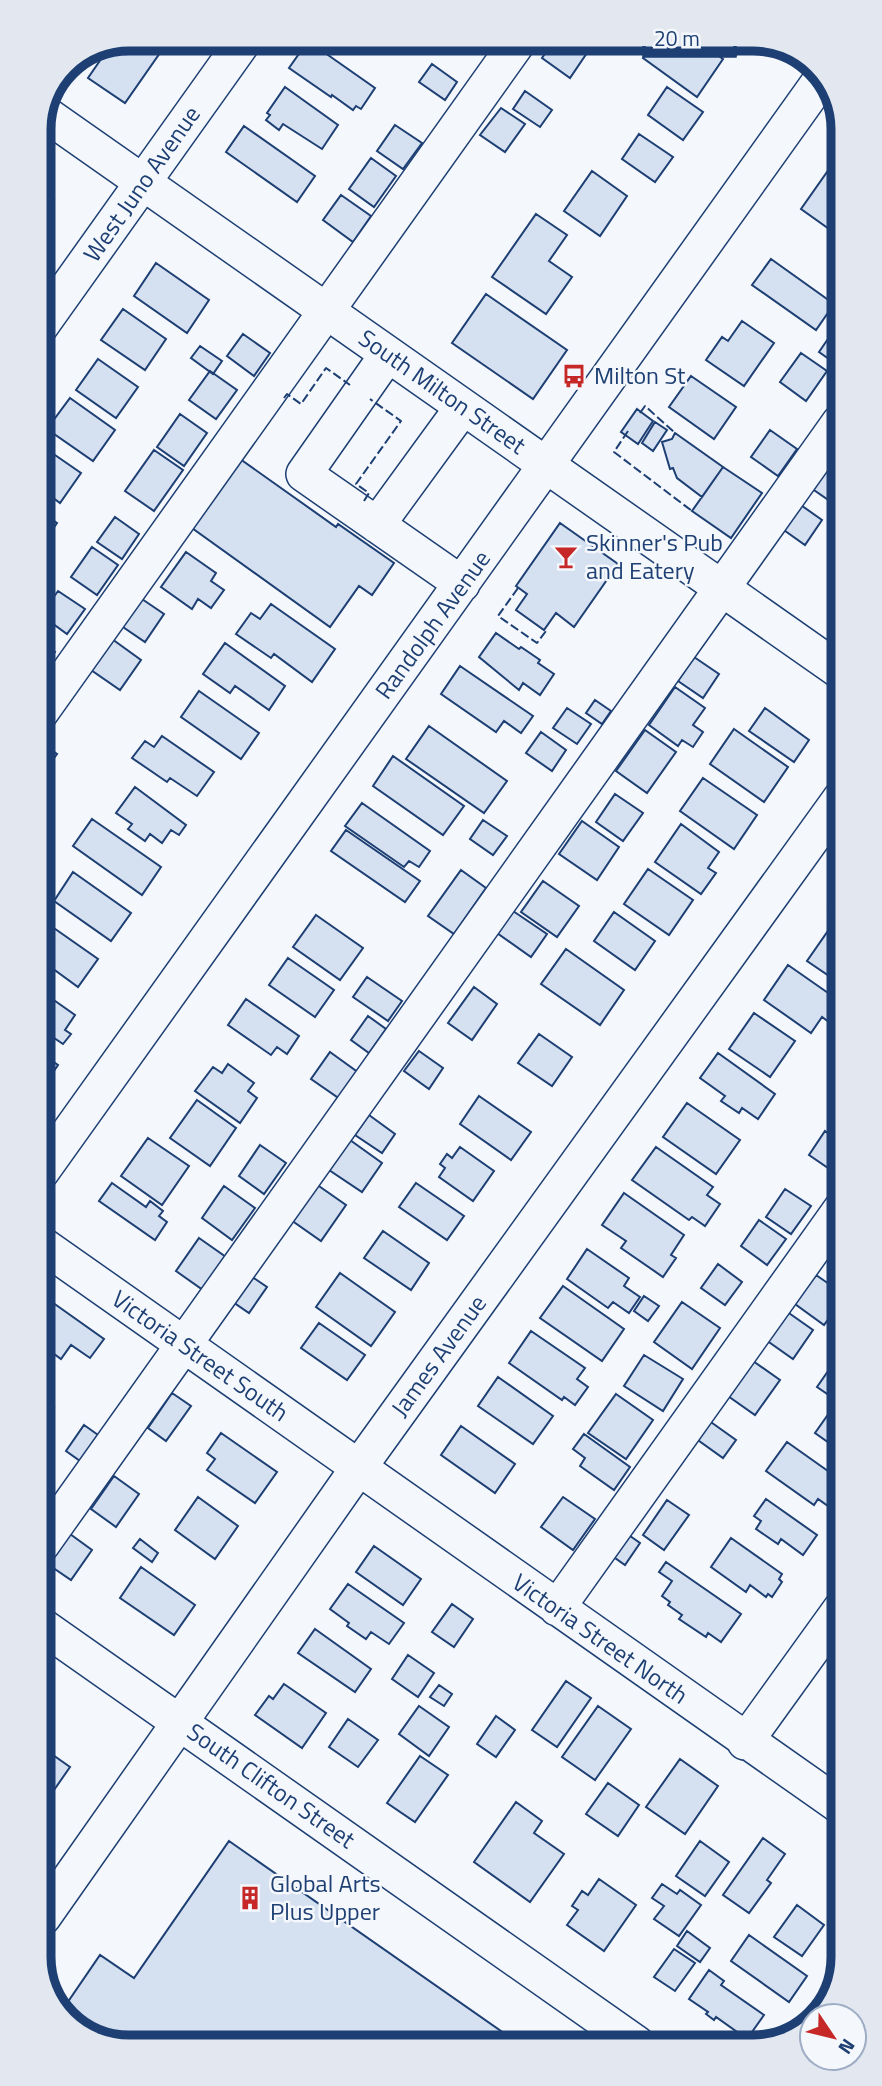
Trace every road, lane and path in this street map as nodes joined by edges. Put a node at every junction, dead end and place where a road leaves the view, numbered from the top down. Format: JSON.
{"nodes":[{"id":1,"x":236,"y":51,"type":"edge"},
{"id":2,"x":511,"y":51,"type":"edge"},
{"id":3,"x":823,"y":94,"type":"edge"},
{"id":4,"x":52,"y":118,"type":"edge"},
{"id":5,"x":144,"y":183,"type":"junction"},
{"id":6,"x":51,"y":311,"type":"edge"},
{"id":7,"x":327,"y":311,"type":"junction"},
{"id":8,"x":388,"y":354,"type":"junction"},
{"id":9,"x":463,"y":407,"type":"junction"},
{"id":10,"x":831,"y":434,"type":"edge"},
{"id":11,"x":547,"y":465,"type":"junction"},
{"id":12,"x":377,"y":525,"type":"junction"},
{"id":13,"x":462,"y":584,"type":"junction"},
{"id":14,"x":721,"y":587,"type":"junction"},
{"id":15,"x":831,"y":665,"type":"edge"},
{"id":16,"x":51,"y":698,"type":"edge"},
{"id":17,"x":831,"y":812,"type":"edge"},
{"id":18,"x":51,"y":1158,"type":"edge"},
{"id":19,"x":831,"y":1223,"type":"edge"},
{"id":20,"x":51,"y":1251,"type":"edge"},
{"id":21,"x":183,"y":1344,"type":"junction"},
{"id":22,"x":359,"y":1467,"type":"junction"},
{"id":23,"x":51,"y":1531,"type":"edge"},
{"id":24,"x":557,"y":1608,"type":"junction"},
{"id":25,"x":831,"y":1623,"type":"edge"},
{"id":26,"x":51,"y":1632,"type":"edge"},
{"id":27,"x":181,"y":1722,"type":"junction"},
{"id":28,"x":746,"y":1742,"type":"junction"},
{"id":29,"x":831,"y":1800,"type":"edge"},
{"id":30,"x":51,"y":1906,"type":"edge"},
{"id":31,"x":624,"y":2035,"type":"edge"}],
"edges":[{"from":1,"to":5,"type":"street","name":"West Juno Avenue"},
{"from":2,"to":7,"type":"street"},
{"from":3,"to":11,"type":"street","name":"Randolph Avenue"},
{"from":4,"to":5,"type":"street","name":"South Milton Street"},
{"from":5,"to":6,"type":"street","name":"West Juno Avenue"},
{"from":5,"to":7,"type":"street","name":"South Milton Street"},
{"from":7,"to":8,"type":"street","name":"South Milton Street"},
{"from":7,"to":16,"type":"street"},
{"from":8,"to":9,"type":"street","name":"South Milton Street"},
{"from":8,"to":12,"type":"street"},
{"from":9,"to":11,"type":"street","name":"South Milton Street"},
{"from":9,"to":12,"type":"street"},
{"from":10,"to":14,"type":"street"},
{"from":11,"to":13,"type":"street","name":"Randolph Avenue"},
{"from":11,"to":14,"type":"street","name":"South Milton Street"},
{"from":12,"to":13,"type":"street"},
{"from":13,"to":18,"type":"street","name":"Randolph Avenue"},
{"from":14,"to":15,"type":"street","name":"South Milton Street"},
{"from":14,"to":21,"type":"street"},
{"from":17,"to":22,"type":"street","name":"James Avenue"},
{"from":19,"to":24,"type":"street"},
{"from":20,"to":21,"type":"street","name":"Victoria Street South"},
{"from":21,"to":22,"type":"street","name":"Victoria Street South"},
{"from":21,"to":23,"type":"street"},
{"from":22,"to":24,"type":"street","name":"Victoria Street North"},
{"from":22,"to":27,"type":"street","name":"James Avenue"},
{"from":24,"to":28,"type":"street","name":"Victoria Street North"},
{"from":25,"to":28,"type":"street"},
{"from":26,"to":27,"type":"street","name":"South Clifton Street"},
{"from":27,"to":30,"type":"street","name":"James Avenue"},
{"from":27,"to":31,"type":"street","name":"South Clifton Street"},
{"from":28,"to":29,"type":"street","name":"Victoria Street North"}]}
